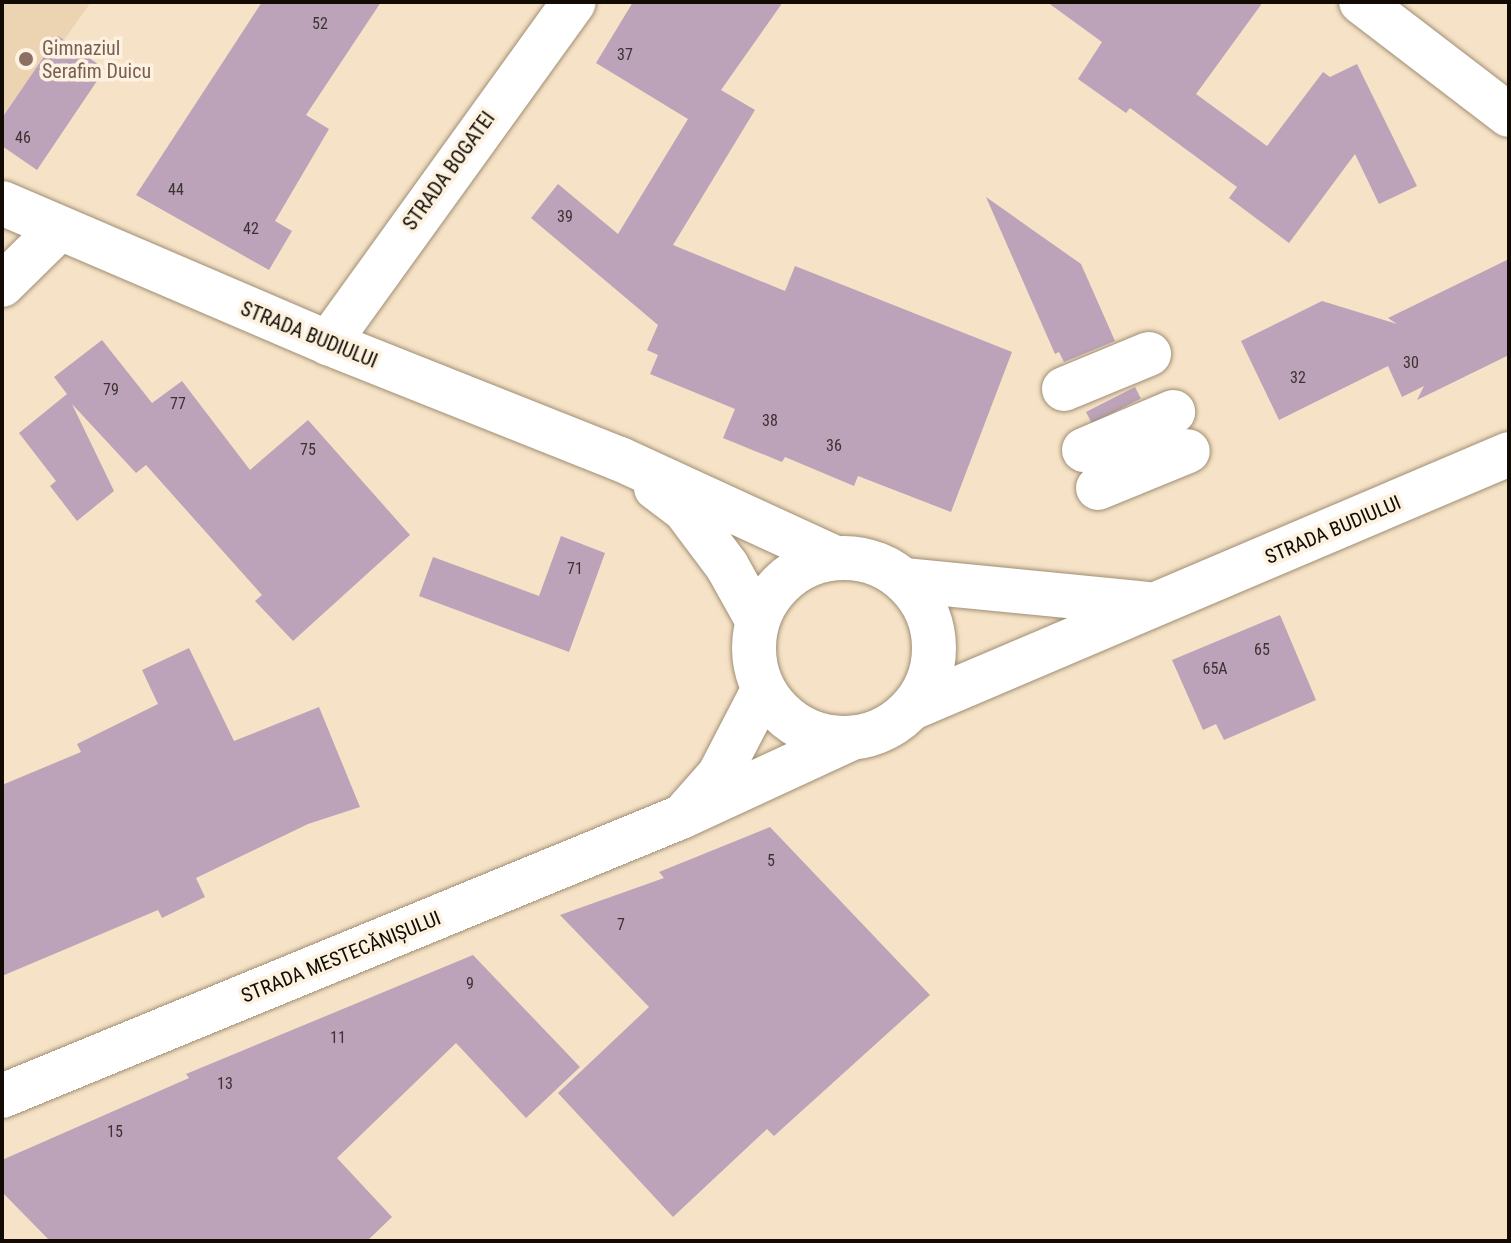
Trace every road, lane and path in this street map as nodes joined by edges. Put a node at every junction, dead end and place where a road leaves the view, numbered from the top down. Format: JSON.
{"nodes":[{"id":1,"x":574,"y":2,"type":"edge"},
{"id":2,"x":1361,"y":2,"type":"edge"},
{"id":3,"x":1509,"y":115,"type":"edge"},
{"id":4,"x":2,"y":203,"type":"edge"},
{"id":5,"x":58,"y":230,"type":"junction"},
{"id":6,"x":2,"y":285,"type":"edge"},
{"id":7,"x":328,"y":343,"type":"junction"},
{"id":8,"x":1080,"y":437,"type":"joint"},
{"id":9,"x":620,"y":459,"type":"junction"},
{"id":10,"x":1500,"y":464,"type":"edge"},
{"id":11,"x":835,"y":558,"type":"junction"},
{"id":12,"x":904,"y":580,"type":"junction"},
{"id":13,"x":1157,"y":604,"type":"junction"},
{"id":14,"x":757,"y":620,"type":"junction"},
{"id":15,"x":763,"y":690,"type":"junction"},
{"id":16,"x":912,"y":708,"type":"junction"},
{"id":17,"x":850,"y":739,"type":"junction"},
{"id":18,"x":681,"y":817,"type":"junction"},
{"id":19,"x":2,"y":1096,"type":"edge"}],
"edges":[{"from":1,"to":7,"type":"main road","name":"STRADA BOGATEI"},
{"from":2,"to":3,"type":"main road"},
{"from":4,"to":5,"type":"main road","name":"STRADA BUDIULUI"},
{"from":5,"to":6,"type":"main road"},
{"from":5,"to":7,"type":"main road","name":"STRADA BUDIULUI"},
{"from":7,"to":9,"type":"main road","name":"STRADA BUDIULUI"},
{"from":8,"to":8,"type":"main road"},
{"from":9,"to":11,"type":"main road","name":"STRADA BUDIULUI"},
{"from":9,"to":14,"type":"main road","name":"STRADA BUDIULUI"},
{"from":10,"to":13,"type":"main road","name":"STRADA BUDIULUI"},
{"from":11,"to":12,"type":"main road"},
{"from":11,"to":14,"type":"main road"},
{"from":12,"to":13,"type":"main road","name":"STRADA BUDIULUI"},
{"from":12,"to":16,"type":"main road"},
{"from":13,"to":16,"type":"main road","name":"STRADA BUDIULUI"},
{"from":14,"to":15,"type":"main road"},
{"from":15,"to":17,"type":"main road"},
{"from":15,"to":18,"type":"main road","name":"STRADA MESTECĂNIȘULUI"},
{"from":16,"to":17,"type":"main road"},
{"from":17,"to":18,"type":"main road","name":"STRADA MESTECĂNIȘULUI"},
{"from":18,"to":19,"type":"main road","name":"STRADA MESTECĂNIȘULUI"}]}
